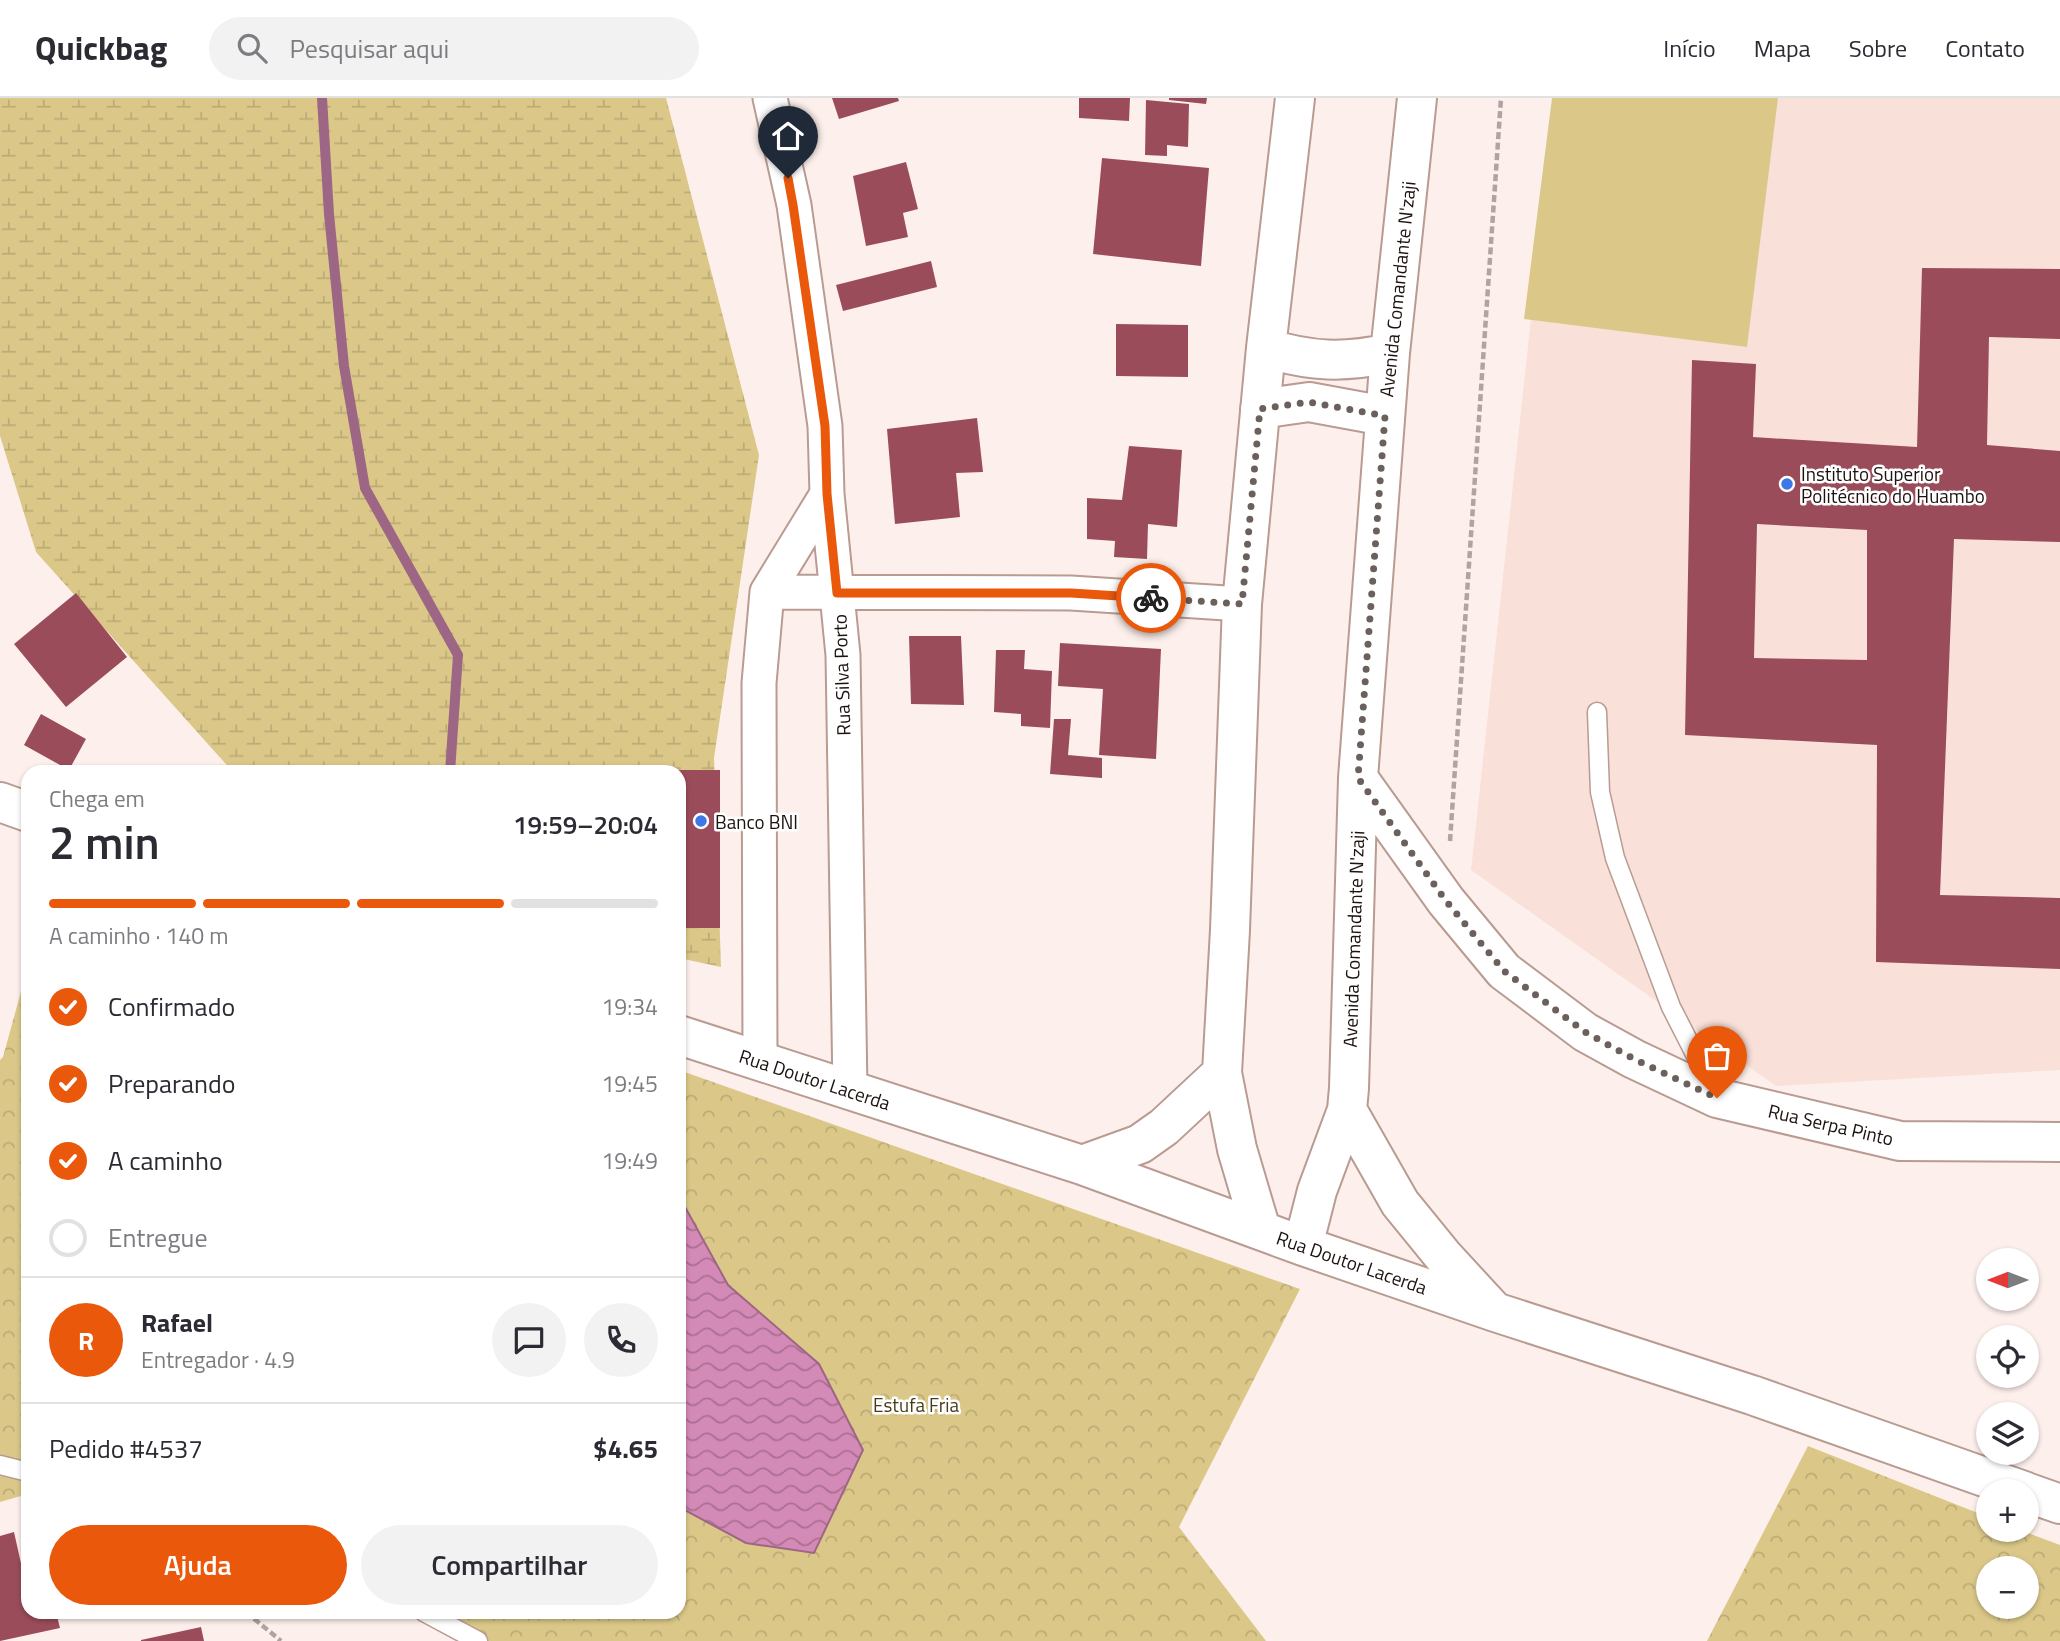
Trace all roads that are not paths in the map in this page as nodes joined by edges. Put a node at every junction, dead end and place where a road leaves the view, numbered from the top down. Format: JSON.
{"nodes":[{"id":1,"x":770,"y":98,"type":"edge"},
{"id":2,"x":1295,"y":98,"type":"edge"},
{"id":3,"x":1417,"y":98,"type":"edge"},
{"id":4,"x":1266,"y":348,"type":"junction"},
{"id":5,"x":1390,"y":353,"type":"junction"},
{"id":6,"x":1260,"y":409,"type":"junction"},
{"id":7,"x":1385,"y":416,"type":"junction"},
{"id":8,"x":827,"y":494,"type":"junction"},
{"id":9,"x":767,"y":592,"type":"junction"},
{"id":10,"x":837,"y":593,"type":"junction"},
{"id":11,"x":1242,"y":604,"type":"junction"},
{"id":12,"x":1597,"y":712,"type":"dead end"},
{"id":13,"x":1358,"y":778,"type":"junction"},
{"id":14,"x":0,"y":802,"type":"edge"},
{"id":15,"x":21,"y":810,"type":"edge"},
{"id":16,"x":686,"y":1037,"type":"edge"},
{"id":17,"x":760,"y":1061,"type":"junction"},
{"id":18,"x":1222,"y":1073,"type":"junction"},
{"id":19,"x":850,"y":1090,"type":"junction"},
{"id":20,"x":1717,"y":1098,"type":"junction"},
{"id":21,"x":1347,"y":1110,"type":"junction"},
{"id":22,"x":2060,"y":1142,"type":"edge"},
{"id":23,"x":1082,"y":1165,"type":"junction"},
{"id":24,"x":1261,"y":1230,"type":"junction"},
{"id":25,"x":1303,"y":1246,"type":"junction"},
{"id":26,"x":1495,"y":1312,"type":"junction"},
{"id":27,"x":0,"y":1465,"type":"edge"},
{"id":28,"x":21,"y":1470,"type":"edge"},
{"id":29,"x":1988,"y":1479,"type":"edge"},
{"id":30,"x":2039,"y":1497,"type":"edge"},
{"id":31,"x":2060,"y":1504,"type":"edge"},
{"id":32,"x":437,"y":1619,"type":"edge"},
{"id":33,"x":478,"y":1641,"type":"edge"}],
"edges":[{"from":1,"to":8,"type":"street","name":"Rua Silva Porto"},
{"from":2,"to":4,"type":"street"},
{"from":3,"to":5,"type":"street","name":"Avenida Comandante N'zaji"},
{"from":4,"to":5,"type":"street"},
{"from":4,"to":6,"type":"street"},
{"from":5,"to":7,"type":"street","name":"Avenida Comandante N'zaji"},
{"from":6,"to":7,"type":"street"},
{"from":6,"to":11,"type":"street"},
{"from":7,"to":13,"type":"street","name":"Avenida Comandante N'zaji"},
{"from":8,"to":9,"type":"street"},
{"from":8,"to":10,"type":"street","name":"Rua Silva Porto"},
{"from":9,"to":10,"type":"street"},
{"from":9,"to":17,"type":"street"},
{"from":10,"to":11,"type":"street"},
{"from":10,"to":19,"type":"street","name":"Rua Silva Porto"},
{"from":11,"to":18,"type":"street"},
{"from":12,"to":20,"type":"lane"},
{"from":13,"to":20,"type":"street","name":"Rua Serpa Pinto"},
{"from":13,"to":21,"type":"street","name":"Avenida Comandante N'zaji"},
{"from":14,"to":15,"type":"street"},
{"from":16,"to":17,"type":"street","name":"Rua Doutor Lacerda"},
{"from":17,"to":19,"type":"street","name":"Rua Doutor Lacerda"},
{"from":18,"to":23,"type":"street"},
{"from":18,"to":24,"type":"street"},
{"from":19,"to":23,"type":"street","name":"Rua Doutor Lacerda"},
{"from":20,"to":22,"type":"street","name":"Rua Serpa Pinto"},
{"from":21,"to":25,"type":"street"},
{"from":21,"to":26,"type":"street"},
{"from":23,"to":24,"type":"street","name":"Rua Doutor Lacerda"},
{"from":24,"to":25,"type":"street","name":"Rua Doutor Lacerda"},
{"from":25,"to":26,"type":"street","name":"Rua Doutor Lacerda"},
{"from":26,"to":29,"type":"street","name":"Rua Doutor Lacerda"},
{"from":27,"to":28,"type":"lane"},
{"from":30,"to":31,"type":"street","name":"Rua Doutor Lacerda"},
{"from":32,"to":33,"type":"lane"}]}
